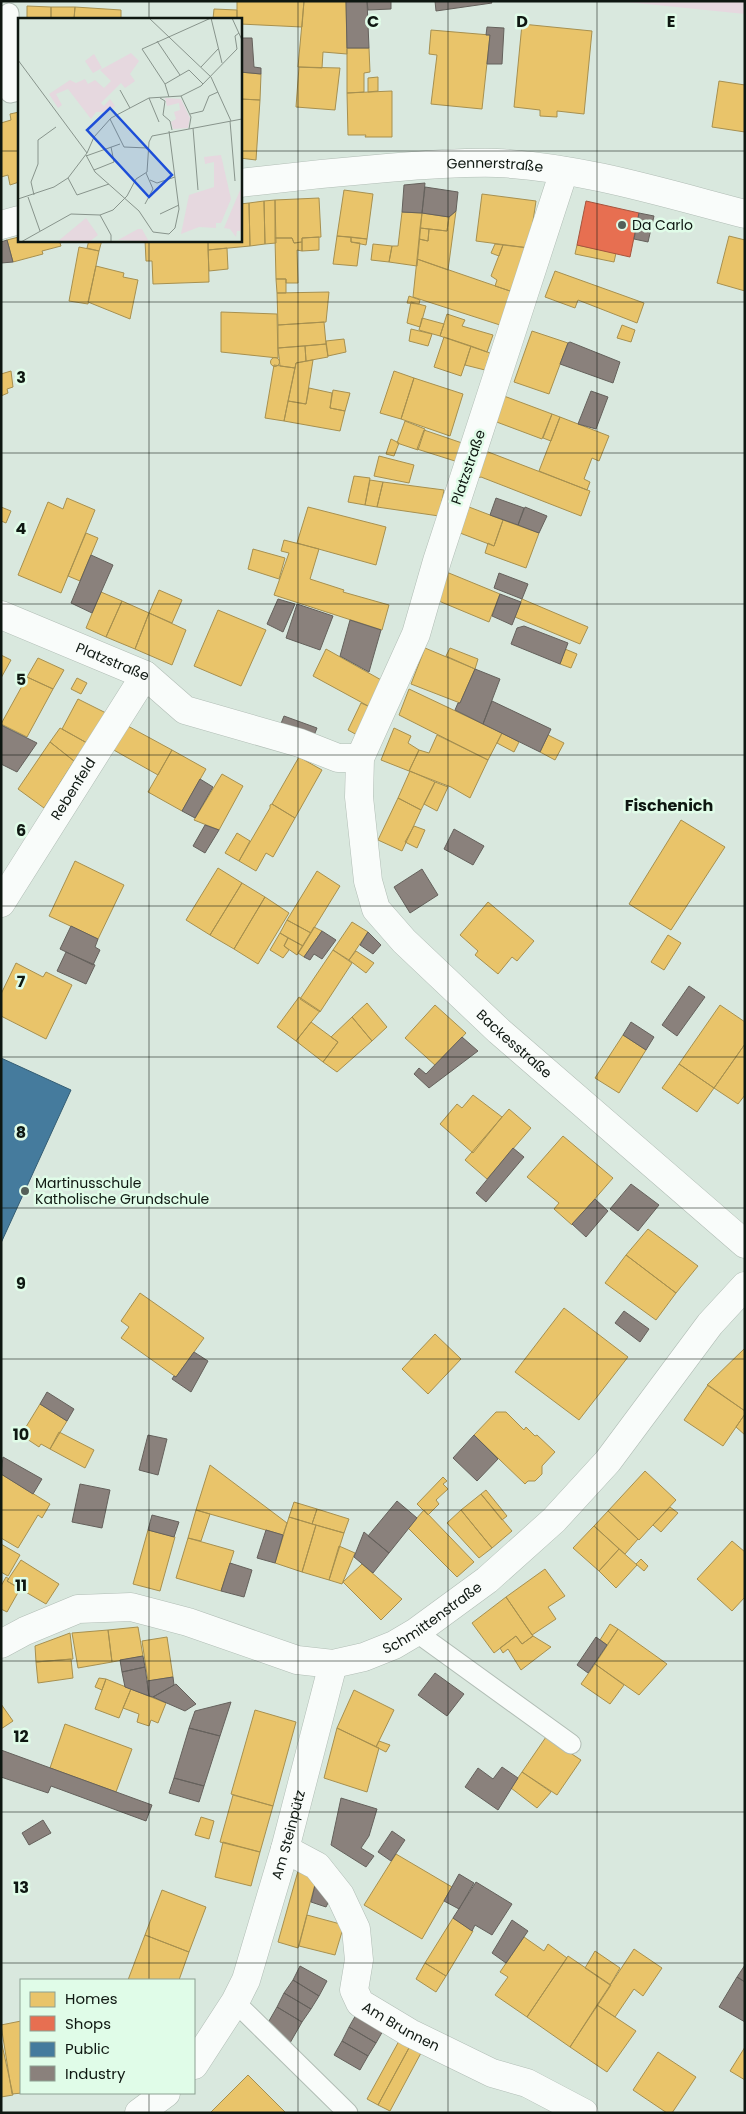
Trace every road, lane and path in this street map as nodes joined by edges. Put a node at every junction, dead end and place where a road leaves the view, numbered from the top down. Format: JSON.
{"nodes":[{"id":1,"x":10,"y":12,"type":"dead end"},
{"id":2,"x":18,"y":91,"type":"edge"},
{"id":3,"x":564,"y":171,"type":"junction"},
{"id":4,"x":241,"y":183,"type":"edge"},
{"id":5,"x":745,"y":214,"type":"edge"},
{"id":6,"x":18,"y":220,"type":"edge"},
{"id":7,"x":1,"y":225,"type":"edge"},
{"id":8,"x":1,"y":615,"type":"edge"},
{"id":9,"x":145,"y":675,"type":"junction"},
{"id":10,"x":360,"y":758,"type":"junction"},
{"id":11,"x":359,"y":797,"type":"joint"},
{"id":12,"x":1,"y":903,"type":"edge"},
{"id":13,"x":745,"y":1244,"type":"edge"},
{"id":14,"x":745,"y":1286,"type":"edge"},
{"id":15,"x":416,"y":1632,"type":"junction"},
{"id":16,"x":1,"y":1644,"type":"edge"},
{"id":17,"x":333,"y":1664,"type":"junction"},
{"id":18,"x":571,"y":1744,"type":"dead end"},
{"id":19,"x":285,"y":1849,"type":"junction"},
{"id":20,"x":235,"y":2002,"type":"junction"},
{"id":21,"x":195,"y":2063,"type":"edge"},
{"id":22,"x":165,"y":2094,"type":"edge"},
{"id":23,"x":139,"y":2113,"type":"edge"},
{"id":24,"x":348,"y":2113,"type":"edge"},
{"id":25,"x":584,"y":2113,"type":"edge"}],
"edges":[{"from":1,"to":2,"type":"lane"},
{"from":3,"to":4,"type":"street","name":"Gennerstraße"},
{"from":3,"to":5,"type":"street","name":"Gennerstraße"},
{"from":3,"to":10,"type":"street","name":"Platzstraße"},
{"from":6,"to":7,"type":"street"},
{"from":8,"to":9,"type":"street","name":"Platzstraße"},
{"from":9,"to":10,"type":"street","name":"Platzstraße"},
{"from":9,"to":12,"type":"street","name":"Rebenfeld"},
{"from":10,"to":11,"type":"street","name":"Platzstraße"},
{"from":11,"to":13,"type":"street","name":"Backesstraße"},
{"from":14,"to":15,"type":"street","name":"Schmittenstraße"},
{"from":15,"to":17,"type":"street","name":"Schmittenstraße"},
{"from":15,"to":18,"type":"lane"},
{"from":16,"to":17,"type":"street","name":"Schmittenstraße"},
{"from":17,"to":19,"type":"street","name":"Am Steinpütz"},
{"from":19,"to":20,"type":"street","name":"Am Steinpütz"},
{"from":19,"to":25,"type":"street","name":"Am Brunnen"},
{"from":20,"to":21,"type":"street","name":"Am Steinpütz"},
{"from":20,"to":24,"type":"lane"},
{"from":22,"to":23,"type":"street"}]}
